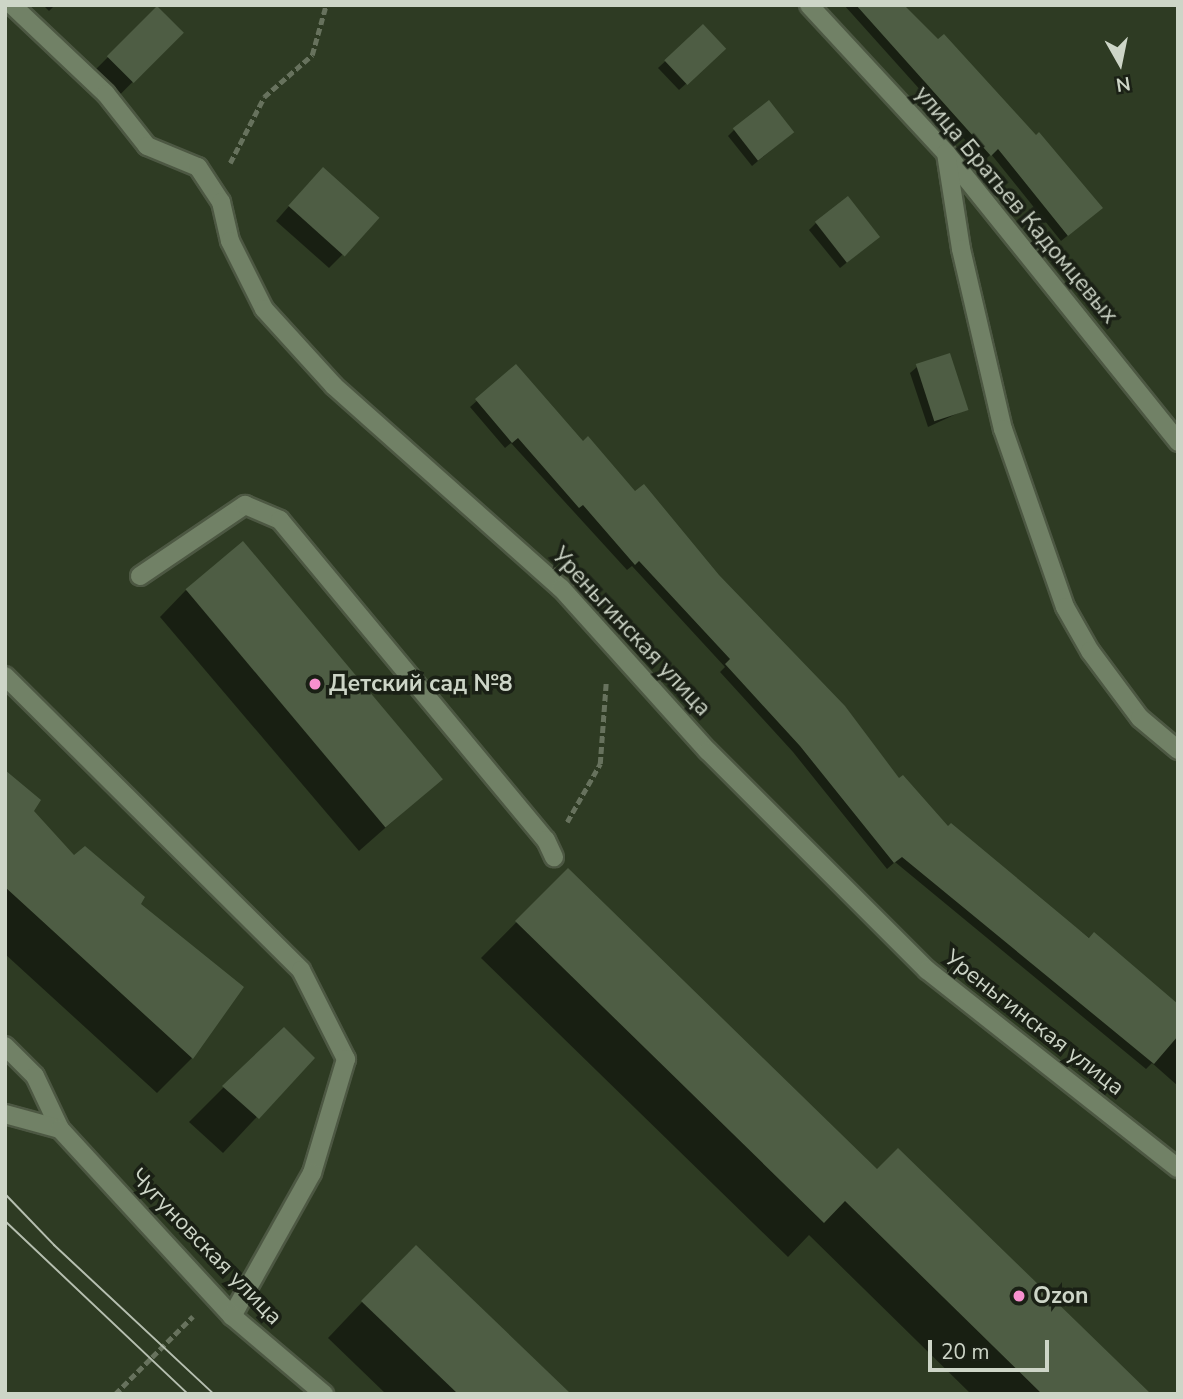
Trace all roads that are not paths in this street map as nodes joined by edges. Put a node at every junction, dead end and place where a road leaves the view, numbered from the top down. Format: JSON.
{"nodes":[{"id":1,"x":12,"y":5,"type":"edge"},
{"id":2,"x":809,"y":5,"type":"edge"},
{"id":3,"x":946,"y":153,"type":"junction"},
{"id":4,"x":1178,"y":442,"type":"edge"},
{"id":5,"x":140,"y":576,"type":"dead end"},
{"id":6,"x":5,"y":676,"type":"edge"},
{"id":7,"x":1178,"y":750,"type":"edge"},
{"id":8,"x":554,"y":857,"type":"dead end"},
{"id":9,"x":5,"y":1046,"type":"edge"},
{"id":10,"x":5,"y":1114,"type":"edge"},
{"id":11,"x":60,"y":1129,"type":"junction"},
{"id":12,"x":1178,"y":1168,"type":"edge"},
{"id":13,"x":232,"y":1316,"type":"junction"},
{"id":14,"x":324,"y":1394,"type":"edge"}],
"edges":[{"from":1,"to":12,"type":"street","name":"Уреньгинская улица"},
{"from":2,"to":3,"type":"street","name":"улица Братьев Кадомцевых"},
{"from":3,"to":4,"type":"street","name":"улица Братьев Кадомцевых"},
{"from":3,"to":7,"type":"street"},
{"from":5,"to":8,"type":"street"},
{"from":6,"to":13,"type":"street"},
{"from":9,"to":11,"type":"street","name":"Чугуновская улица"},
{"from":10,"to":11,"type":"street"},
{"from":11,"to":13,"type":"street","name":"Чугуновская улица"},
{"from":13,"to":14,"type":"street","name":"Чугуновская улица"}]}
